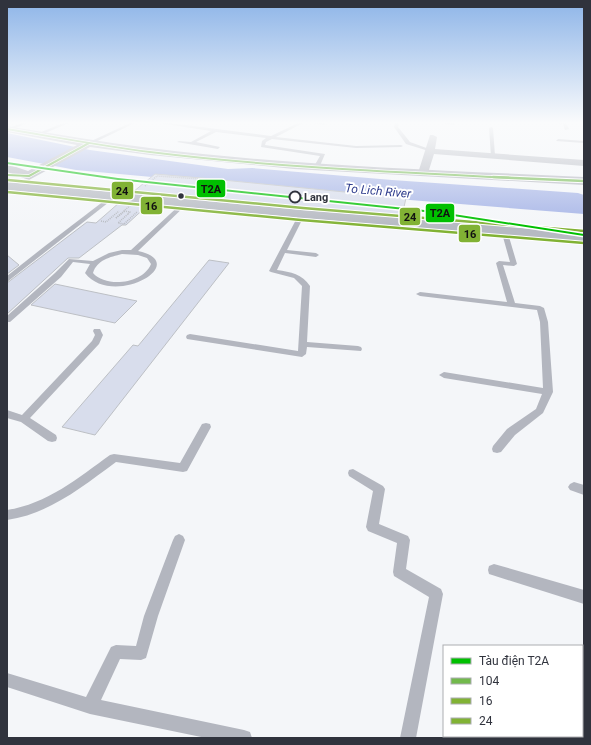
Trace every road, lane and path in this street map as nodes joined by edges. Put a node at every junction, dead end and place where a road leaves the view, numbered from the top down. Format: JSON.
{"nodes":[{"id":1,"x":63,"y":158,"type":"edge"},
{"id":2,"x":213,"y":158,"type":"edge"},
{"id":3,"x":322,"y":158,"type":"edge"},
{"id":4,"x":428,"y":158,"type":"edge"},
{"id":5,"x":516,"y":158,"type":"edge"},
{"id":6,"x":584,"y":163,"type":"edge"},
{"id":7,"x":7,"y":168,"type":"edge"},
{"id":8,"x":316,"y":168,"type":"junction"},
{"id":9,"x":423,"y":173,"type":"junction"},
{"id":10,"x":7,"y":175,"type":"edge"},
{"id":11,"x":29,"y":176,"type":"junction"},
{"id":12,"x":201,"y":179,"type":"dead end"},
{"id":13,"x":150,"y":181,"type":"dead end"},
{"id":14,"x":584,"y":181,"type":"edge"},
{"id":15,"x":7,"y":186,"type":"edge"},
{"id":16,"x":115,"y":195,"type":"junction"},
{"id":17,"x":208,"y":198,"type":"dead end"},
{"id":18,"x":230,"y":202,"type":"junction"},
{"id":19,"x":185,"y":203,"type":"junction"},
{"id":20,"x":140,"y":210,"type":"dead end"},
{"id":21,"x":124,"y":211,"type":"junction"},
{"id":22,"x":116,"y":214,"type":"dead end"},
{"id":23,"x":302,"y":214,"type":"junction"},
{"id":24,"x":116,"y":218,"type":"dead end"},
{"id":25,"x":101,"y":221,"type":"dead end"},
{"id":26,"x":584,"y":225,"type":"edge"},
{"id":27,"x":504,"y":230,"type":"junction"},
{"id":28,"x":584,"y":237,"type":"edge"},
{"id":29,"x":283,"y":251,"type":"junction"},
{"id":30,"x":133,"y":252,"type":"junction"},
{"id":31,"x":316,"y":255,"type":"dead end"},
{"id":32,"x":94,"y":263,"type":"junction"},
{"id":33,"x":7,"y":280,"type":"edge"},
{"id":34,"x":420,"y":294,"type":"dead end"},
{"id":35,"x":512,"y":304,"type":"junction"},
{"id":36,"x":7,"y":320,"type":"edge"},
{"id":37,"x":98,"y":331,"type":"dead end"},
{"id":38,"x":190,"y":337,"type":"dead end"},
{"id":39,"x":303,"y":344,"type":"junction"},
{"id":40,"x":358,"y":349,"type":"dead end"},
{"id":41,"x":444,"y":375,"type":"dead end"},
{"id":42,"x":548,"y":392,"type":"junction"},
{"id":43,"x":7,"y":414,"type":"edge"},
{"id":44,"x":24,"y":419,"type":"junction"},
{"id":45,"x":206,"y":427,"type":"dead end"},
{"id":46,"x":52,"y":438,"type":"dead end"},
{"id":47,"x":497,"y":449,"type":"dead end"},
{"id":48,"x":353,"y":473,"type":"dead end"},
{"id":49,"x":7,"y":515,"type":"edge"},
{"id":50,"x":179,"y":540,"type":"dead end"},
{"id":51,"x":494,"y":570,"type":"dead end"},
{"id":52,"x":584,"y":597,"type":"edge"},
{"id":53,"x":7,"y":680,"type":"edge"},
{"id":54,"x":90,"y":706,"type":"junction"},
{"id":55,"x":243,"y":738,"type":"edge"},
{"id":56,"x":408,"y":738,"type":"edge"}],
"edges":[{"from":1,"to":11,"type":"main road"},
{"from":2,"to":8,"type":"main road"},
{"from":3,"to":8,"type":"lane"},
{"from":4,"to":9,"type":"street"},
{"from":5,"to":6,"type":"street"},
{"from":7,"to":11,"type":"main road"},
{"from":8,"to":9,"type":"main road"},
{"from":9,"to":14,"type":"main road"},
{"from":10,"to":11,"type":"main road"},
{"from":11,"to":18,"type":"main road"},
{"from":12,"to":13,"type":"path"},
{"from":15,"to":16,"type":"main road"},
{"from":16,"to":19,"type":"main road"},
{"from":16,"to":33,"type":"lane"},
{"from":17,"to":21,"type":"path","bridge":true},
{"from":18,"to":19,"type":"main road"},
{"from":18,"to":23,"type":"main road"},
{"from":18,"to":26,"type":"main road"},
{"from":19,"to":30,"type":"lane"},
{"from":20,"to":21,"type":"path","bridge":true},
{"from":21,"to":24,"type":"path","bridge":true},
{"from":22,"to":25,"type":"path"},
{"from":23,"to":27,"type":"main road"},
{"from":23,"to":29,"type":"lane"},
{"from":27,"to":28,"type":"main road"},
{"from":27,"to":35,"type":"lane"},
{"from":29,"to":31,"type":"lane"},
{"from":29,"to":39,"type":"lane"},
{"from":30,"to":32,"type":"lane"},
{"from":30,"to":32,"type":"lane"},
{"from":32,"to":36,"type":"lane"},
{"from":34,"to":35,"type":"lane"},
{"from":35,"to":42,"type":"lane"},
{"from":37,"to":44,"type":"lane"},
{"from":38,"to":39,"type":"lane"},
{"from":39,"to":40,"type":"lane"},
{"from":41,"to":42,"type":"lane"},
{"from":42,"to":47,"type":"lane"},
{"from":43,"to":44,"type":"lane"},
{"from":44,"to":46,"type":"lane"},
{"from":45,"to":49,"type":"lane"},
{"from":48,"to":56,"type":"lane"},
{"from":50,"to":54,"type":"lane"},
{"from":51,"to":52,"type":"lane"},
{"from":53,"to":54,"type":"lane"},
{"from":54,"to":55,"type":"lane"}]}
